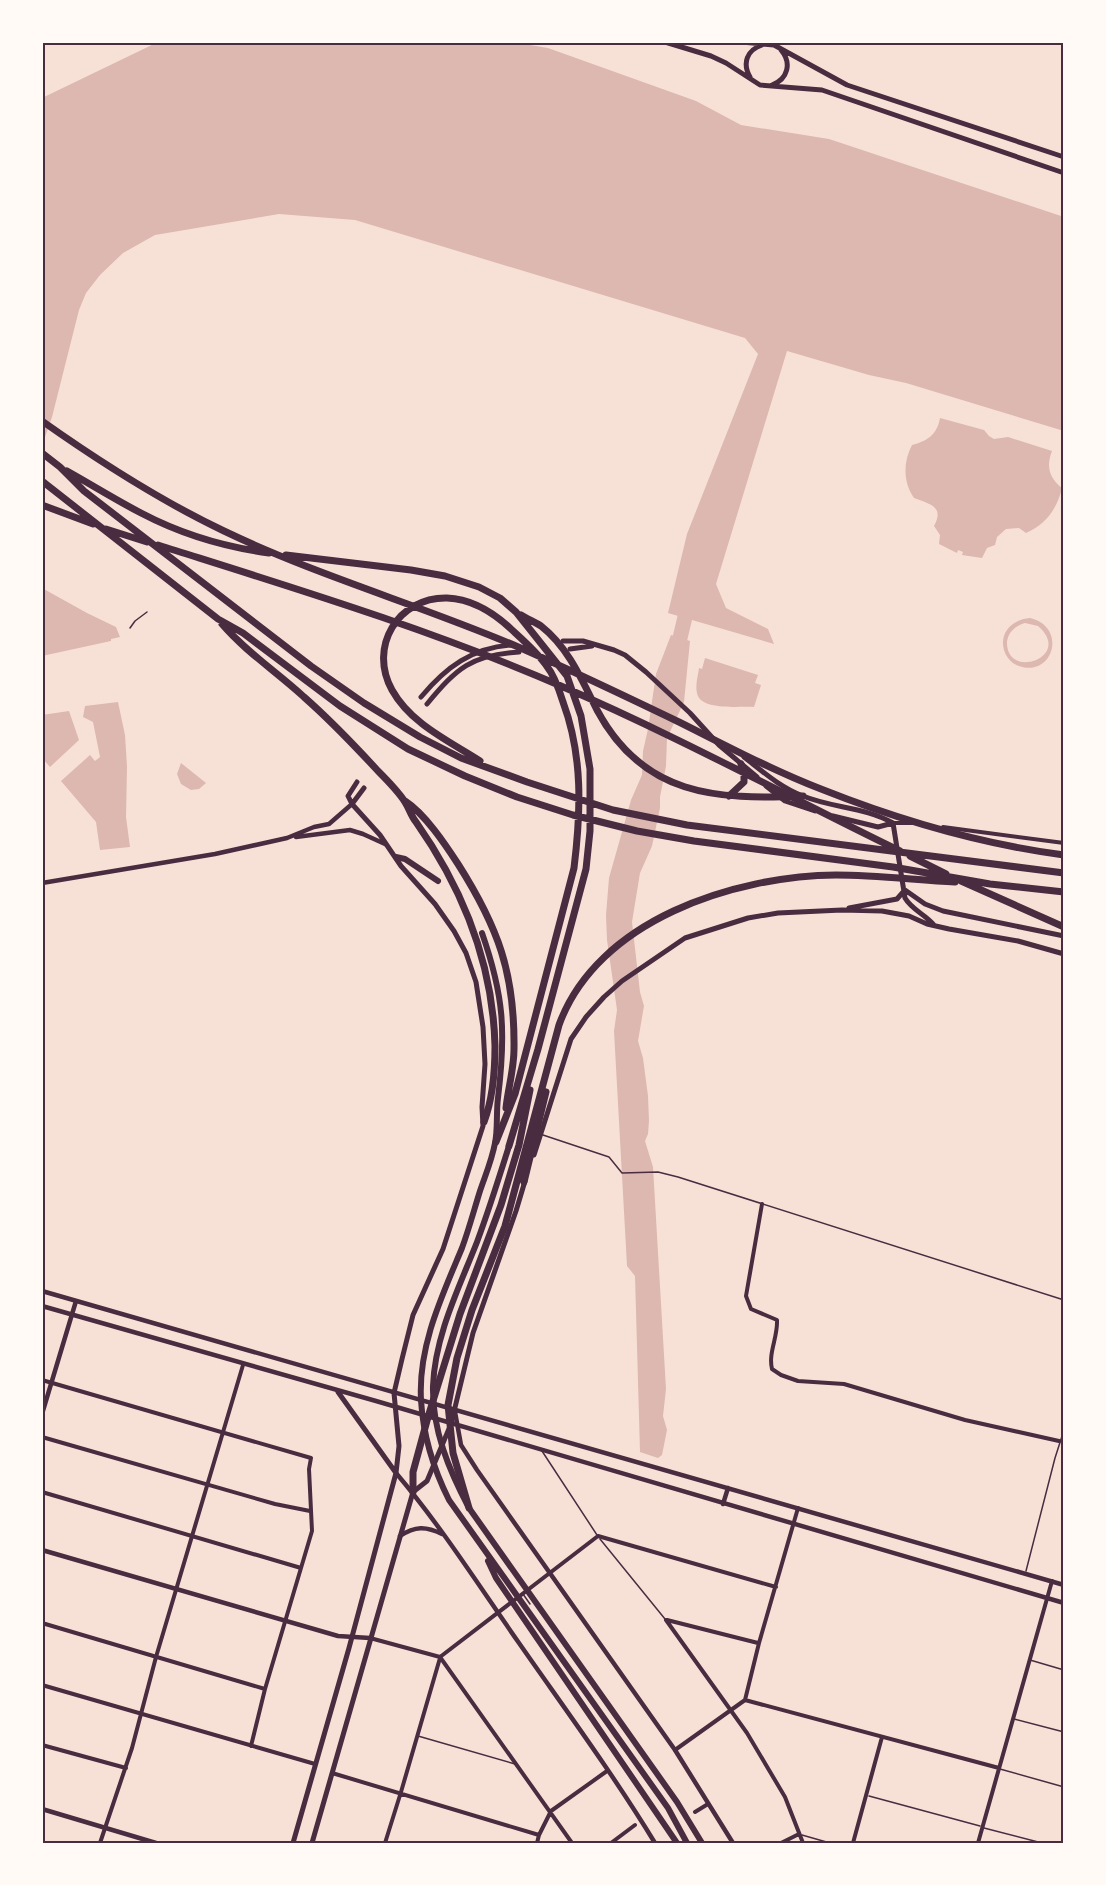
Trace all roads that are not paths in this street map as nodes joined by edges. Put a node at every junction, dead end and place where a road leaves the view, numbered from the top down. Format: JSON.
{"nodes":[{"id":1,"x":665,"y":42,"type":"edge"},
{"id":2,"x":741,"y":42,"type":"edge"},
{"id":3,"x":769,"y":44,"type":"junction"},
{"id":4,"x":778,"y":48,"type":"junction"},
{"id":5,"x":755,"y":83,"type":"junction"},
{"id":6,"x":765,"y":86,"type":"junction"},
{"id":7,"x":1064,"y":158,"type":"edge"},
{"id":8,"x":1064,"y":173,"type":"edge"},
{"id":9,"x":42,"y":421,"type":"edge"},
{"id":10,"x":42,"y":453,"type":"edge"},
{"id":11,"x":60,"y":467,"type":"junction"},
{"id":12,"x":42,"y":481,"type":"edge"},
{"id":13,"x":42,"y":505,"type":"edge"},
{"id":14,"x":147,"y":612,"type":"dead end"},
{"id":15,"x":516,"y":612,"type":"junction"},
{"id":16,"x":218,"y":619,"type":"junction"},
{"id":17,"x":130,"y":628,"type":"dead end"},
{"id":18,"x":563,"y":641,"type":"dead end"},
{"id":19,"x":516,"y":644,"type":"dead end"},
{"id":20,"x":594,"y":645,"type":"junction"},
{"id":21,"x":570,"y":649,"type":"dead end"},
{"id":22,"x":519,"y":652,"type":"dead end"},
{"id":23,"x":421,"y":697,"type":"dead end"},
{"id":24,"x":427,"y":704,"type":"dead end"},
{"id":25,"x":715,"y":738,"type":"junction"},
{"id":26,"x":741,"y":764,"type":"junction"},
{"id":27,"x":489,"y":768,"type":"junction"},
{"id":28,"x":357,"y":782,"type":"dead end"},
{"id":29,"x":363,"y":788,"type":"dead end"},
{"id":30,"x":728,"y":796,"type":"junction"},
{"id":31,"x":803,"y":796,"type":"junction"},
{"id":32,"x":779,"y":798,"type":"junction"},
{"id":33,"x":405,"y":801,"type":"junction"},
{"id":34,"x":352,"y":804,"type":"junction"},
{"id":35,"x":893,"y":823,"type":"junction"},
{"id":36,"x":287,"y":838,"type":"junction"},
{"id":37,"x":1064,"y":843,"type":"edge"},
{"id":38,"x":385,"y":844,"type":"junction"},
{"id":39,"x":1064,"y":855,"type":"edge"},
{"id":40,"x":396,"y":857,"type":"junction"},
{"id":41,"x":1064,"y":873,"type":"edge"},
{"id":42,"x":438,"y":882,"type":"dead end"},
{"id":43,"x":42,"y":883,"type":"edge"},
{"id":44,"x":990,"y":884,"type":"junction"},
{"id":45,"x":905,"y":890,"type":"junction"},
{"id":46,"x":1064,"y":892,"type":"edge"},
{"id":47,"x":842,"y":910,"type":"junction"},
{"id":48,"x":935,"y":925,"type":"junction"},
{"id":49,"x":1064,"y":927,"type":"edge"},
{"id":50,"x":482,"y":933,"type":"dead end"},
{"id":51,"x":1064,"y":936,"type":"edge"},
{"id":52,"x":1064,"y":954,"type":"edge"},
{"id":53,"x":554,"y":1048,"type":"junction"},
{"id":54,"x":538,"y":1049,"type":"junction"},
{"id":55,"x":506,"y":1114,"type":"junction"},
{"id":56,"x":484,"y":1122,"type":"junction"},
{"id":57,"x":540,"y":1134,"type":"junction"},
{"id":58,"x":496,"y":1142,"type":"junction"},
{"id":59,"x":509,"y":1146,"type":"joint"},
{"id":60,"x":524,"y":1182,"type":"junction"},
{"id":61,"x":762,"y":1204,"type":"junction"},
{"id":62,"x":42,"y":1291,"type":"edge"},
{"id":63,"x":1064,"y":1300,"type":"edge"},
{"id":64,"x":76,"y":1301,"type":"junction"},
{"id":65,"x":42,"y":1306,"type":"edge"},
{"id":66,"x":71,"y":1316,"type":"junction"},
{"id":67,"x":243,"y":1365,"type":"junction"},
{"id":68,"x":42,"y":1380,"type":"edge"},
{"id":69,"x":51,"y":1383,"type":"junction"},
{"id":70,"x":338,"y":1392,"type":"junction"},
{"id":71,"x":394,"y":1393,"type":"junction"},
{"id":72,"x":434,"y":1402,"type":"junction"},
{"id":73,"x":395,"y":1407,"type":"junction"},
{"id":74,"x":454,"y":1409,"type":"junction"},
{"id":75,"x":42,"y":1414,"type":"edge"},
{"id":76,"x":428,"y":1417,"type":"junction"},
{"id":77,"x":453,"y":1425,"type":"junction"},
{"id":78,"x":1064,"y":1430,"type":"edge"},
{"id":79,"x":223,"y":1432,"type":"junction"},
{"id":80,"x":42,"y":1437,"type":"edge"},
{"id":81,"x":1059,"y":1440,"type":"junction"},
{"id":82,"x":542,"y":1450,"type":"junction"},
{"id":83,"x":396,"y":1473,"type":"junction"},
{"id":84,"x":207,"y":1484,"type":"junction"},
{"id":85,"x":728,"y":1488,"type":"junction"},
{"id":86,"x":42,"y":1492,"type":"edge"},
{"id":87,"x":413,"y":1492,"type":"junction"},
{"id":88,"x":723,"y":1504,"type":"junction"},
{"id":89,"x":469,"y":1508,"type":"junction"},
{"id":90,"x":798,"y":1508,"type":"junction"},
{"id":91,"x":311,"y":1511,"type":"junction"},
{"id":92,"x":793,"y":1525,"type":"junction"},
{"id":93,"x":443,"y":1535,"type":"junction"},
{"id":94,"x":192,"y":1536,"type":"junction"},
{"id":95,"x":400,"y":1536,"type":"junction"},
{"id":96,"x":598,"y":1536,"type":"junction"},
{"id":97,"x":42,"y":1550,"type":"edge"},
{"id":98,"x":483,"y":1550,"type":"junction"},
{"id":99,"x":301,"y":1568,"type":"junction"},
{"id":100,"x":550,"y":1572,"type":"junction"},
{"id":101,"x":1025,"y":1574,"type":"junction"},
{"id":102,"x":1052,"y":1581,"type":"junction"},
{"id":103,"x":1064,"y":1585,"type":"edge"},
{"id":104,"x":776,"y":1587,"type":"junction"},
{"id":105,"x":177,"y":1589,"type":"junction"},
{"id":106,"x":522,"y":1593,"type":"junction"},
{"id":107,"x":1047,"y":1599,"type":"junction"},
{"id":108,"x":1064,"y":1603,"type":"edge"},
{"id":109,"x":530,"y":1604,"type":"dead end"},
{"id":110,"x":497,"y":1612,"type":"junction"},
{"id":111,"x":285,"y":1620,"type":"junction"},
{"id":112,"x":666,"y":1620,"type":"junction"},
{"id":113,"x":42,"y":1623,"type":"edge"},
{"id":114,"x":351,"y":1638,"type":"junction"},
{"id":115,"x":370,"y":1638,"type":"junction"},
{"id":116,"x":759,"y":1643,"type":"junction"},
{"id":117,"x":156,"y":1657,"type":"junction"},
{"id":118,"x":440,"y":1657,"type":"junction"},
{"id":119,"x":1030,"y":1660,"type":"junction"},
{"id":120,"x":1064,"y":1670,"type":"edge"},
{"id":121,"x":42,"y":1685,"type":"edge"},
{"id":122,"x":265,"y":1689,"type":"junction"},
{"id":123,"x":745,"y":1700,"type":"junction"},
{"id":124,"x":731,"y":1710,"type":"junction"},
{"id":125,"x":142,"y":1715,"type":"junction"},
{"id":126,"x":1013,"y":1719,"type":"junction"},
{"id":127,"x":1064,"y":1732,"type":"edge"},
{"id":128,"x":416,"y":1735,"type":"junction"},
{"id":129,"x":882,"y":1737,"type":"junction"},
{"id":130,"x":42,"y":1745,"type":"edge"},
{"id":131,"x":251,"y":1746,"type":"junction"},
{"id":132,"x":675,"y":1750,"type":"junction"},
{"id":133,"x":315,"y":1764,"type":"junction"},
{"id":134,"x":515,"y":1764,"type":"junction"},
{"id":135,"x":126,"y":1768,"type":"junction"},
{"id":136,"x":999,"y":1768,"type":"junction"},
{"id":137,"x":607,"y":1771,"type":"junction"},
{"id":138,"x":332,"y":1773,"type":"junction"},
{"id":139,"x":1064,"y":1787,"type":"edge"},
{"id":140,"x":401,"y":1792,"type":"junction"},
{"id":141,"x":866,"y":1796,"type":"junction"},
{"id":142,"x":708,"y":1804,"type":"junction"},
{"id":143,"x":42,"y":1809,"type":"edge"},
{"id":144,"x":551,"y":1812,"type":"junction"},
{"id":145,"x":695,"y":1812,"type":"dead end"},
{"id":146,"x":635,"y":1825,"type":"dead end"},
{"id":147,"x":105,"y":1827,"type":"junction"},
{"id":148,"x":983,"y":1827,"type":"junction"},
{"id":149,"x":539,"y":1834,"type":"junction"},
{"id":150,"x":799,"y":1834,"type":"junction"},
{"id":151,"x":100,"y":1843,"type":"edge"},
{"id":152,"x":156,"y":1843,"type":"edge"},
{"id":153,"x":293,"y":1843,"type":"edge"},
{"id":154,"x":312,"y":1843,"type":"edge"},
{"id":155,"x":385,"y":1843,"type":"edge"},
{"id":156,"x":537,"y":1843,"type":"edge"},
{"id":157,"x":572,"y":1843,"type":"edge"},
{"id":158,"x":611,"y":1843,"type":"edge"},
{"id":159,"x":655,"y":1843,"type":"edge"},
{"id":160,"x":676,"y":1843,"type":"edge"},
{"id":161,"x":687,"y":1843,"type":"edge"},
{"id":162,"x":702,"y":1843,"type":"edge"},
{"id":163,"x":733,"y":1843,"type":"edge"},
{"id":164,"x":781,"y":1843,"type":"edge"},
{"id":165,"x":803,"y":1843,"type":"edge"},
{"id":166,"x":830,"y":1843,"type":"edge"},
{"id":167,"x":853,"y":1843,"type":"edge"},
{"id":168,"x":978,"y":1843,"type":"edge"},
{"id":169,"x":1042,"y":1843,"type":"edge"}],
"edges":[{"from":1,"to":5,"type":"main road"},
{"from":2,"to":3,"type":"main road"},
{"from":3,"to":4,"type":"main road"},
{"from":3,"to":5,"type":"main road"},
{"from":4,"to":6,"type":"main road"},
{"from":4,"to":7,"type":"main road"},
{"from":5,"to":6,"type":"main road"},
{"from":6,"to":8,"type":"main road"},
{"from":9,"to":39,"type":"highway"},
{"from":10,"to":11,"type":"highway"},
{"from":11,"to":15,"type":"highway"},
{"from":11,"to":27,"type":"highway"},
{"from":12,"to":16,"type":"highway"},
{"from":13,"to":49,"type":"highway"},
{"from":14,"to":17,"type":"lane"},
{"from":15,"to":30,"type":"highway"},
{"from":15,"to":54,"type":"highway"},
{"from":16,"to":33,"type":"highway"},
{"from":16,"to":44,"type":"highway"},
{"from":18,"to":20,"type":"main road"},
{"from":19,"to":23,"type":"main road"},
{"from":20,"to":21,"type":"main road"},
{"from":20,"to":25,"type":"main road"},
{"from":22,"to":24,"type":"main road"},
{"from":25,"to":26,"type":"main road"},
{"from":25,"to":31,"type":"main road"},
{"from":26,"to":30,"type":"highway"},
{"from":26,"to":32,"type":"main road"},
{"from":27,"to":41,"type":"highway"},
{"from":27,"to":55,"type":"highway"},
{"from":28,"to":34,"type":"main road"},
{"from":29,"to":34,"type":"main road"},
{"from":30,"to":32,"type":"highway"},
{"from":31,"to":32,"type":"highway"},
{"from":31,"to":35,"type":"main road"},
{"from":32,"to":35,"type":"main road"},
{"from":33,"to":55,"type":"highway"},
{"from":33,"to":56,"type":"highway"},
{"from":34,"to":36,"type":"street"},
{"from":34,"to":38,"type":"main road"},
{"from":35,"to":37,"type":"street"},
{"from":35,"to":45,"type":"main road"},
{"from":36,"to":38,"type":"street"},
{"from":36,"to":43,"type":"street"},
{"from":38,"to":40,"type":"main road"},
{"from":40,"to":42,"type":"highway"},
{"from":40,"to":56,"type":"main road"},
{"from":44,"to":46,"type":"highway"},
{"from":44,"to":53,"type":"highway"},
{"from":45,"to":47,"type":"main road"},
{"from":45,"to":48,"type":"main road"},
{"from":45,"to":51,"type":"main road"},
{"from":47,"to":48,"type":"main road"},
{"from":47,"to":57,"type":"main road"},
{"from":48,"to":52,"type":"main road"},
{"from":50,"to":58,"type":"highway"},
{"from":53,"to":60,"type":"highway"},
{"from":53,"to":89,"type":"highway"},
{"from":54,"to":59,"type":"highway"},
{"from":54,"to":72,"type":"highway"},
{"from":55,"to":58,"type":"highway"},
{"from":56,"to":71,"type":"main road"},
{"from":57,"to":60,"type":"main road"},
{"from":57,"to":61,"type":"lane"},
{"from":58,"to":98,"type":"highway"},
{"from":59,"to":89,"type":"highway"},
{"from":60,"to":74,"type":"main road"},
{"from":61,"to":63,"type":"lane"},
{"from":61,"to":81,"type":"street"},
{"from":62,"to":64,"type":"street"},
{"from":64,"to":66,"type":"street"},
{"from":64,"to":71,"type":"street"},
{"from":65,"to":66,"type":"street"},
{"from":66,"to":67,"type":"street"},
{"from":66,"to":69,"type":"street"},
{"from":67,"to":70,"type":"street"},
{"from":67,"to":79,"type":"street"},
{"from":68,"to":69,"type":"street"},
{"from":69,"to":75,"type":"street"},
{"from":69,"to":79,"type":"street"},
{"from":70,"to":73,"type":"street"},
{"from":70,"to":83,"type":"main road"},
{"from":71,"to":72,"type":"street"},
{"from":71,"to":73,"type":"main road"},
{"from":72,"to":74,"type":"street"},
{"from":72,"to":76,"type":"highway"},
{"from":73,"to":76,"type":"street"},
{"from":73,"to":83,"type":"main road"},
{"from":74,"to":77,"type":"main road"},
{"from":74,"to":85,"type":"street"},
{"from":76,"to":77,"type":"street"},
{"from":76,"to":87,"type":"highway"},
{"from":77,"to":82,"type":"street"},
{"from":77,"to":87,"type":"main road"},
{"from":77,"to":100,"type":"street"},
{"from":78,"to":81,"type":"lane"},
{"from":79,"to":84,"type":"street"},
{"from":79,"to":91,"type":"street"},
{"from":80,"to":84,"type":"street"},
{"from":81,"to":101,"type":"lane"},
{"from":82,"to":88,"type":"street"},
{"from":82,"to":96,"type":"lane"},
{"from":83,"to":87,"type":"street"},
{"from":83,"to":114,"type":"main road"},
{"from":84,"to":91,"type":"street"},
{"from":84,"to":94,"type":"street"},
{"from":85,"to":88,"type":"street"},
{"from":85,"to":90,"type":"street"},
{"from":86,"to":94,"type":"street"},
{"from":87,"to":93,"type":"street"},
{"from":87,"to":95,"type":"main road"},
{"from":88,"to":92,"type":"street"},
{"from":89,"to":162,"type":"highway"},
{"from":90,"to":92,"type":"street"},
{"from":90,"to":101,"type":"street"},
{"from":91,"to":99,"type":"street"},
{"from":92,"to":104,"type":"street"},
{"from":92,"to":107,"type":"street"},
{"from":93,"to":95,"type":"street"},
{"from":93,"to":110,"type":"street"},
{"from":94,"to":99,"type":"street"},
{"from":94,"to":105,"type":"street"},
{"from":95,"to":115,"type":"main road"},
{"from":96,"to":100,"type":"street"},
{"from":96,"to":104,"type":"street"},
{"from":96,"to":112,"type":"lane"},
{"from":97,"to":105,"type":"street"},
{"from":98,"to":160,"type":"highway"},
{"from":98,"to":161,"type":"highway"},
{"from":99,"to":111,"type":"street"},
{"from":100,"to":106,"type":"street"},
{"from":100,"to":132,"type":"street"},
{"from":101,"to":102,"type":"street"},
{"from":102,"to":103,"type":"street"},
{"from":102,"to":107,"type":"street"},
{"from":104,"to":116,"type":"street"},
{"from":105,"to":111,"type":"street"},
{"from":105,"to":117,"type":"street"},
{"from":106,"to":109,"type":"lane"},
{"from":106,"to":110,"type":"street"},
{"from":107,"to":108,"type":"street"},
{"from":107,"to":119,"type":"street"},
{"from":110,"to":118,"type":"street"},
{"from":110,"to":137,"type":"street"},
{"from":111,"to":114,"type":"street"},
{"from":111,"to":122,"type":"street"},
{"from":112,"to":116,"type":"street"},
{"from":112,"to":124,"type":"street"},
{"from":113,"to":117,"type":"street"},
{"from":114,"to":115,"type":"street"},
{"from":114,"to":133,"type":"main road"},
{"from":115,"to":118,"type":"street"},
{"from":115,"to":138,"type":"main road"},
{"from":116,"to":123,"type":"street"},
{"from":117,"to":122,"type":"street"},
{"from":117,"to":125,"type":"street"},
{"from":118,"to":128,"type":"street"},
{"from":118,"to":134,"type":"street"},
{"from":119,"to":120,"type":"lane"},
{"from":119,"to":126,"type":"street"},
{"from":121,"to":125,"type":"street"},
{"from":122,"to":131,"type":"street"},
{"from":123,"to":124,"type":"street"},
{"from":123,"to":129,"type":"street"},
{"from":124,"to":132,"type":"street"},
{"from":124,"to":150,"type":"street"},
{"from":125,"to":131,"type":"street"},
{"from":125,"to":135,"type":"street"},
{"from":126,"to":127,"type":"lane"},
{"from":126,"to":136,"type":"street"},
{"from":128,"to":134,"type":"lane"},
{"from":128,"to":140,"type":"street"},
{"from":129,"to":136,"type":"street"},
{"from":129,"to":141,"type":"street"},
{"from":130,"to":135,"type":"street"},
{"from":131,"to":133,"type":"street"},
{"from":132,"to":142,"type":"street"},
{"from":133,"to":153,"type":"main road"},
{"from":134,"to":144,"type":"street"},
{"from":135,"to":147,"type":"street"},
{"from":136,"to":139,"type":"lane"},
{"from":136,"to":148,"type":"street"},
{"from":137,"to":144,"type":"street"},
{"from":137,"to":159,"type":"street"},
{"from":138,"to":140,"type":"street"},
{"from":138,"to":154,"type":"main road"},
{"from":140,"to":149,"type":"street"},
{"from":140,"to":155,"type":"street"},
{"from":141,"to":148,"type":"lane"},
{"from":141,"to":167,"type":"street"},
{"from":142,"to":145,"type":"street"},
{"from":142,"to":163,"type":"street"},
{"from":143,"to":147,"type":"street"},
{"from":144,"to":149,"type":"street"},
{"from":144,"to":157,"type":"street"},
{"from":146,"to":158,"type":"street"},
{"from":147,"to":151,"type":"street"},
{"from":147,"to":152,"type":"street"},
{"from":148,"to":168,"type":"street"},
{"from":148,"to":169,"type":"lane"},
{"from":149,"to":156,"type":"street"},
{"from":150,"to":164,"type":"street"},
{"from":150,"to":165,"type":"street"},
{"from":150,"to":166,"type":"lane"}]}
